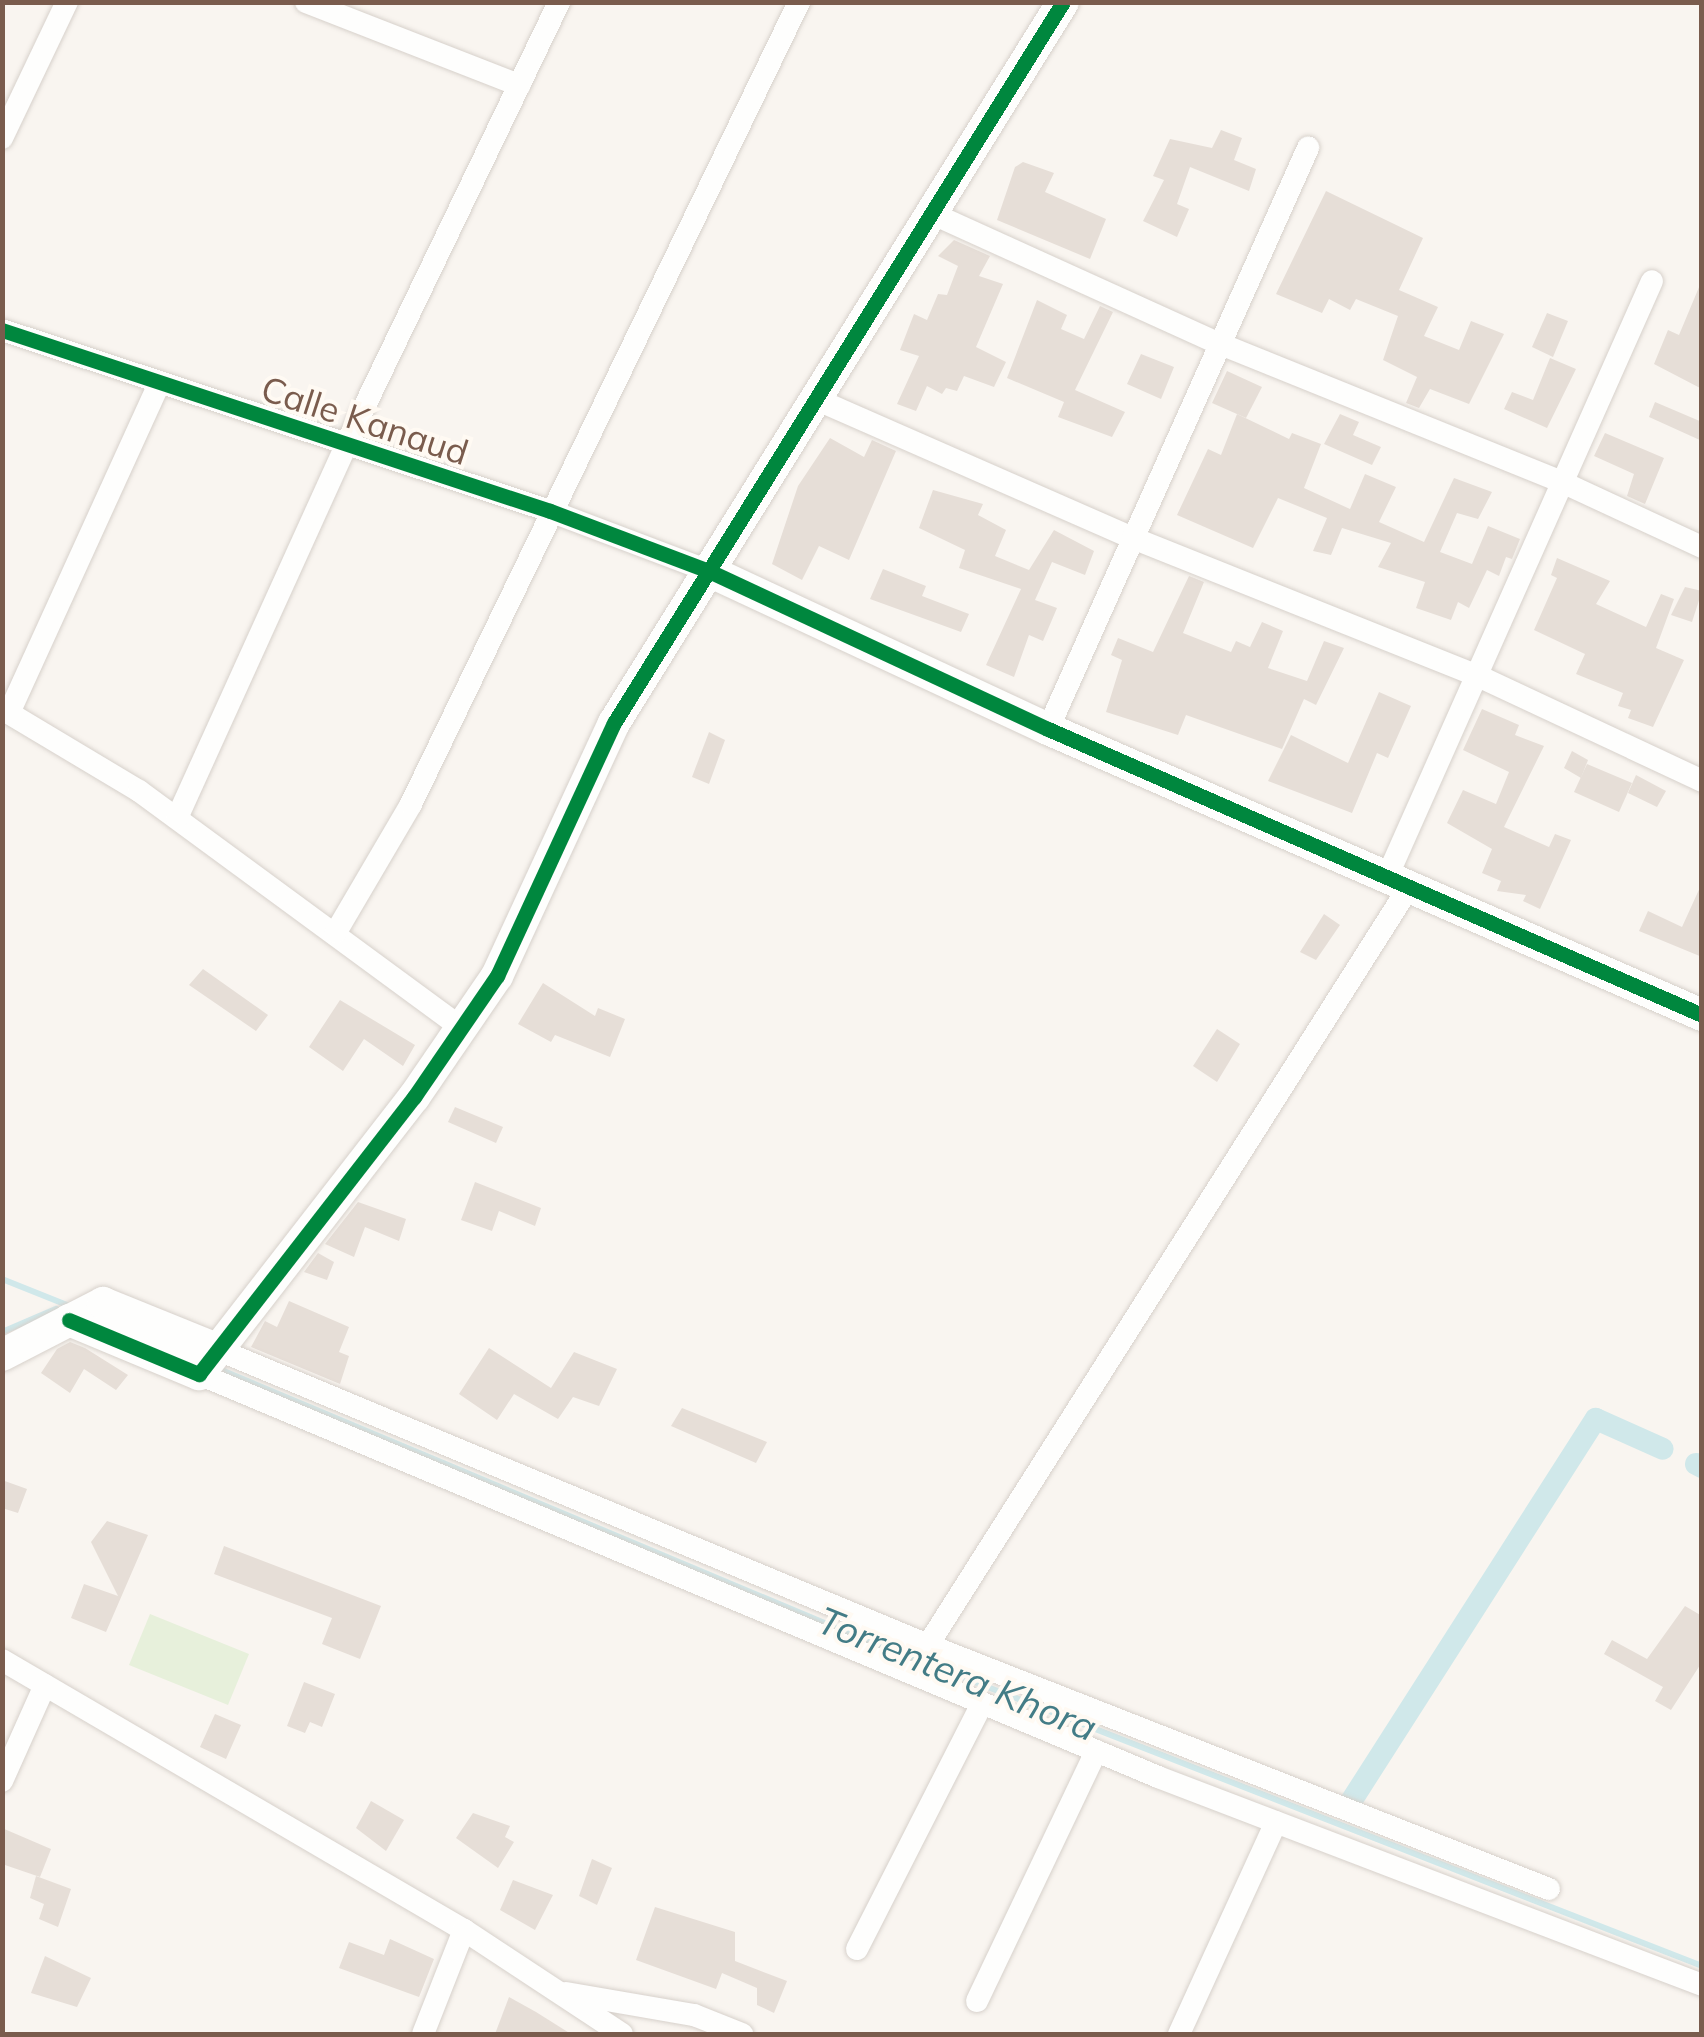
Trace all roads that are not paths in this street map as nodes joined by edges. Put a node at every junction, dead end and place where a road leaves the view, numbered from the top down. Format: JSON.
{"nodes":[{"id":1,"x":67,"y":2,"type":"edge"},
{"id":2,"x":306,"y":2,"type":"edge"},
{"id":3,"x":560,"y":2,"type":"edge"},
{"id":4,"x":798,"y":2,"type":"edge"},
{"id":5,"x":1062,"y":2,"type":"edge"},
{"id":6,"x":520,"y":85,"type":"junction"},
{"id":7,"x":2,"y":138,"type":"edge"},
{"id":8,"x":1308,"y":148,"type":"dead end"},
{"id":9,"x":931,"y":213,"type":"junction"},
{"id":10,"x":1652,"y":281,"type":"dead end"},
{"id":11,"x":2,"y":330,"type":"edge"},
{"id":12,"x":1218,"y":343,"type":"junction"},
{"id":13,"x":159,"y":384,"type":"junction"},
{"id":14,"x":818,"y":400,"type":"junction"},
{"id":15,"x":344,"y":447,"type":"junction"},
{"id":16,"x":1564,"y":483,"type":"junction"},
{"id":17,"x":550,"y":511,"type":"junction"},
{"id":18,"x":1133,"y":538,"type":"junction"},
{"id":19,"x":1702,"y":548,"type":"edge"},
{"id":20,"x":709,"y":571,"type":"junction"},
{"id":21,"x":1476,"y":675,"type":"junction"},
{"id":22,"x":6,"y":711,"type":"edge"},
{"id":23,"x":1048,"y":729,"type":"junction"},
{"id":24,"x":1702,"y":780,"type":"edge"},
{"id":25,"x":177,"y":818,"type":"junction"},
{"id":26,"x":1398,"y":882,"type":"junction"},
{"id":27,"x":336,"y":932,"type":"junction"},
{"id":28,"x":1701,"y":1014,"type":"edge"},
{"id":29,"x":462,"y":1028,"type":"junction"},
{"id":30,"x":2,"y":1355,"type":"edge"},
{"id":31,"x":207,"y":1361,"type":"junction"},
{"id":32,"x":928,"y":1645,"type":"junction"},
{"id":33,"x":2,"y":1660,"type":"edge"},
{"id":34,"x":45,"y":1685,"type":"junction"},
{"id":35,"x":982,"y":1704,"type":"junction"},
{"id":36,"x":1096,"y":1751,"type":"junction"},
{"id":37,"x":2,"y":1781,"type":"edge"},
{"id":38,"x":1276,"y":1822,"type":"junction"},
{"id":39,"x":1548,"y":1889,"type":"dead end"},
{"id":40,"x":464,"y":1930,"type":"junction"},
{"id":41,"x":857,"y":1949,"type":"dead end"},
{"id":42,"x":1702,"y":1984,"type":"edge"},
{"id":43,"x":556,"y":1992,"type":"junction"},
{"id":44,"x":977,"y":2001,"type":"dead end"},
{"id":45,"x":691,"y":2025,"type":"edge"},
{"id":46,"x":423,"y":2034,"type":"edge"},
{"id":47,"x":622,"y":2034,"type":"edge"},
{"id":48,"x":742,"y":2034,"type":"edge"},
{"id":49,"x":1179,"y":2034,"type":"edge"}],
"edges":[{"from":1,"to":7,"type":"street"},
{"from":2,"to":6,"type":"street"},
{"from":3,"to":6,"type":"street"},
{"from":4,"to":17,"type":"street"},
{"from":5,"to":9,"type":"street"},
{"from":6,"to":15,"type":"street"},
{"from":8,"to":12,"type":"street"},
{"from":9,"to":12,"type":"street"},
{"from":9,"to":14,"type":"street"},
{"from":10,"to":16,"type":"street"},
{"from":11,"to":13,"type":"street","name":"Calle Kanaud"},
{"from":12,"to":16,"type":"street"},
{"from":12,"to":18,"type":"street"},
{"from":13,"to":15,"type":"street","name":"Calle Kanaud"},
{"from":13,"to":22,"type":"street"},
{"from":14,"to":18,"type":"street"},
{"from":14,"to":20,"type":"street"},
{"from":15,"to":17,"type":"street","name":"Calle Kanaud"},
{"from":15,"to":25,"type":"street"},
{"from":16,"to":19,"type":"street"},
{"from":16,"to":21,"type":"street"},
{"from":17,"to":20,"type":"street","name":"Calle Kanaud"},
{"from":17,"to":27,"type":"street"},
{"from":18,"to":21,"type":"street"},
{"from":18,"to":23,"type":"street"},
{"from":20,"to":23,"type":"street"},
{"from":20,"to":29,"type":"street"},
{"from":21,"to":24,"type":"street"},
{"from":21,"to":26,"type":"street"},
{"from":22,"to":25,"type":"street"},
{"from":23,"to":26,"type":"street"},
{"from":25,"to":27,"type":"street"},
{"from":26,"to":28,"type":"street"},
{"from":26,"to":32,"type":"street"},
{"from":27,"to":29,"type":"street"},
{"from":29,"to":31,"type":"street"},
{"from":30,"to":31,"type":"street"},
{"from":31,"to":32,"type":"street"},
{"from":31,"to":35,"type":"street"},
{"from":32,"to":39,"type":"street"},
{"from":33,"to":34,"type":"street"},
{"from":34,"to":37,"type":"street"},
{"from":34,"to":40,"type":"street"},
{"from":35,"to":36,"type":"street"},
{"from":35,"to":41,"type":"street"},
{"from":36,"to":38,"type":"street"},
{"from":36,"to":44,"type":"street"},
{"from":38,"to":42,"type":"street"},
{"from":38,"to":49,"type":"street"},
{"from":40,"to":43,"type":"street"},
{"from":40,"to":46,"type":"street"},
{"from":43,"to":45,"type":"street"},
{"from":43,"to":47,"type":"street"},
{"from":45,"to":48,"type":"street"}]}
